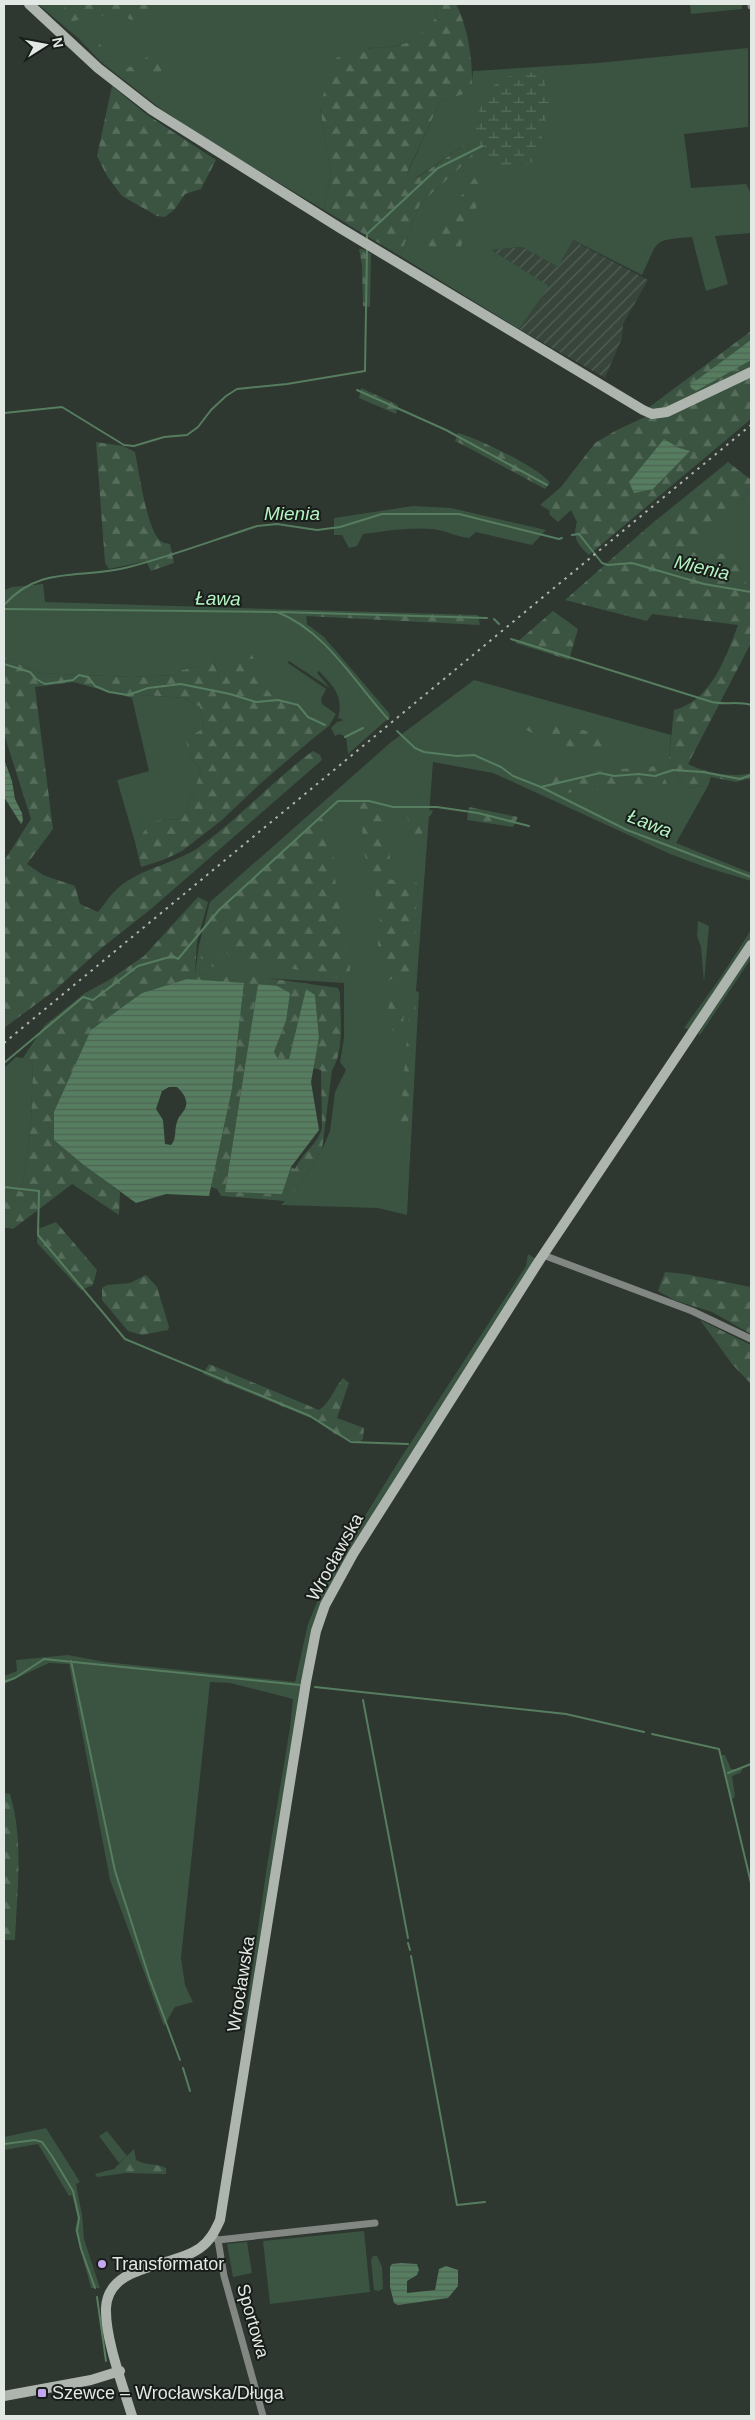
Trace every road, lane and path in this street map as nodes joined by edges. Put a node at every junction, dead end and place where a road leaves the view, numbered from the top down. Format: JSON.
{"nodes":[{"id":1,"x":29,"y":4,"type":"edge"},
{"id":2,"x":751,"y":372,"type":"edge"},
{"id":3,"x":751,"y":945,"type":"edge"},
{"id":4,"x":543,"y":1255,"type":"junction"},
{"id":5,"x":751,"y":1339,"type":"edge"},
{"id":6,"x":375,"y":2222,"type":"dead end"},
{"id":7,"x":215,"y":2238,"type":"junction"},
{"id":8,"x":120,"y":2371,"type":"junction"},
{"id":9,"x":4,"y":2396,"type":"edge"},
{"id":10,"x":132,"y":2416,"type":"edge"},
{"id":11,"x":263,"y":2416,"type":"edge"}],
"edges":[{"from":1,"to":2,"type":"main road"},
{"from":3,"to":4,"type":"main road","name":"Wrocławska"},
{"from":4,"to":5,"type":"street"},
{"from":4,"to":7,"type":"main road","name":"Wrocławska"},
{"from":6,"to":7,"type":"street"},
{"from":7,"to":8,"type":"main road","name":"Wrocławska"},
{"from":7,"to":11,"type":"street","name":"Sportowa"},
{"from":8,"to":9,"type":"main road"},
{"from":8,"to":10,"type":"main road","name":"Wrocławska"}]}
